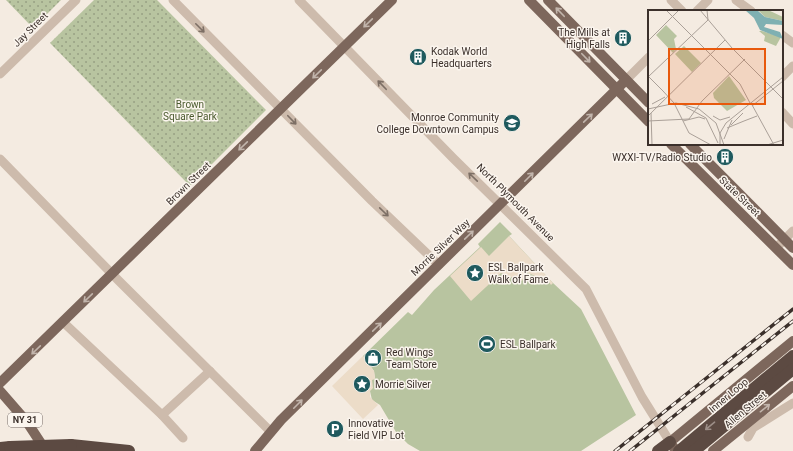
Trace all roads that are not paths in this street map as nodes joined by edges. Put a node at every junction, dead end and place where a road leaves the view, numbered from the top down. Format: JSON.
{"nodes":[{"id":1,"x":76,"y":0,"type":"edge"},
{"id":2,"x":173,"y":0,"type":"edge"},
{"id":3,"x":299,"y":0,"type":"edge"},
{"id":4,"x":392,"y":0,"type":"edge"},
{"id":5,"x":529,"y":0,"type":"edge"},
{"id":6,"x":548,"y":0,"type":"edge"},
{"id":7,"x":671,"y":0,"type":"edge"},
{"id":8,"x":708,"y":0,"type":"edge"},
{"id":9,"x":736,"y":0,"type":"edge"},
{"id":10,"x":681,"y":10,"type":"edge"},
{"id":11,"x":698,"y":10,"type":"edge"},
{"id":12,"x":750,"y":10,"type":"edge"},
{"id":13,"x":783,"y":36,"type":"edge"},
{"id":14,"x":793,"y":43,"type":"edge"},
{"id":15,"x":345,"y":46,"type":"junction"},
{"id":16,"x":648,"y":58,"type":"edge"},
{"id":17,"x":793,"y":66,"type":"edge"},
{"id":18,"x":0,"y":74,"type":"edge"},
{"id":19,"x":783,"y":76,"type":"edge"},
{"id":20,"x":626,"y":80,"type":"junction"},
{"id":21,"x":617,"y":90,"type":"junction"},
{"id":22,"x":648,"y":102,"type":"edge"},
{"id":23,"x":281,"y":109,"type":"junction"},
{"id":24,"x":783,"y":113,"type":"edge"},
{"id":25,"x":648,"y":121,"type":"edge"},
{"id":26,"x":793,"y":124,"type":"edge"},
{"id":27,"x":672,"y":145,"type":"edge"},
{"id":28,"x":691,"y":145,"type":"edge"},
{"id":29,"x":0,"y":159,"type":"edge"},
{"id":30,"x":501,"y":205,"type":"junction"},
{"id":31,"x":793,"y":231,"type":"edge"},
{"id":32,"x":785,"y":240,"type":"junction"},
{"id":33,"x":776,"y":248,"type":"junction"},
{"id":34,"x":793,"y":248,"type":"edge"},
{"id":35,"x":439,"y":265,"type":"junction"},
{"id":36,"x":793,"y":265,"type":"edge"},
{"id":37,"x":112,"y":274,"type":"junction"},
{"id":38,"x":64,"y":322,"type":"junction"},
{"id":39,"x":793,"y":340,"type":"edge"},
{"id":40,"x":793,"y":356,"type":"edge"},
{"id":41,"x":793,"y":369,"type":"edge"},
{"id":42,"x":210,"y":371,"type":"junction"},
{"id":43,"x":0,"y":383,"type":"edge"},
{"id":44,"x":793,"y":386,"type":"edge"},
{"id":45,"x":0,"y":391,"type":"edge"},
{"id":46,"x":793,"y":403,"type":"edge"},
{"id":47,"x":162,"y":415,"type":"junction"},
{"id":48,"x":271,"y":432,"type":"junction"},
{"id":49,"x":748,"y":437,"type":"dead end"},
{"id":50,"x":183,"y":438,"type":"dead end"},
{"id":51,"x":696,"y":445,"type":"edge"},
{"id":52,"x":5,"y":448,"type":"edge"},
{"id":53,"x":675,"y":448,"type":"edge"},
{"id":54,"x":46,"y":451,"type":"edge"},
{"id":55,"x":129,"y":451,"type":"edge"},
{"id":56,"x":255,"y":451,"type":"edge"},
{"id":57,"x":658,"y":451,"type":"edge"},
{"id":58,"x":713,"y":451,"type":"edge"}],
"edges":[{"from":1,"to":18,"type":"street","name":"Jay Street"},
{"from":2,"to":23,"type":"street","one_way":true},
{"from":3,"to":15,"type":"street","name":"North Plymouth Avenue"},
{"from":4,"to":15,"type":"main road","name":"Brown Street","one_way":true},
{"from":5,"to":21,"type":"main road","one_way":true},
{"from":20,"to":6,"type":"main road","one_way":true},
{"from":7,"to":10,"type":"street"},
{"from":8,"to":11,"type":"street"},
{"from":9,"to":12,"type":"street"},
{"from":13,"to":14,"type":"street"},
{"from":15,"to":23,"type":"main road","name":"Brown Street","one_way":true},
{"from":30,"to":15,"type":"street","name":"North Plymouth Avenue","one_way":true},
{"from":16,"to":20,"type":"street"},
{"from":17,"to":19,"type":"street"},
{"from":20,"to":21,"type":"main road","name":"Morrie Silver Way"},
{"from":20,"to":22,"type":"main road"},
{"from":21,"to":25,"type":"main road"},
{"from":30,"to":21,"type":"main road","name":"Morrie Silver Way","one_way":true},
{"from":23,"to":35,"type":"street","one_way":true},
{"from":23,"to":37,"type":"main road","name":"Brown Street","one_way":true},
{"from":24,"to":26,"type":"street"},
{"from":27,"to":33,"type":"main road","name":"State Street"},
{"from":28,"to":32,"type":"main road","name":"State Street"},
{"from":29,"to":37,"type":"street"},
{"from":35,"to":30,"type":"main road","name":"Morrie Silver Way","one_way":true},
{"from":30,"to":53,"type":"street","name":"North Plymouth Avenue"},
{"from":31,"to":32,"type":"street"},
{"from":32,"to":33,"type":"street"},
{"from":32,"to":34,"type":"main road","name":"State Street"},
{"from":33,"to":36,"type":"main road","name":"State Street"},
{"from":48,"to":35,"type":"main road","name":"Morrie Silver Way","one_way":true},
{"from":37,"to":38,"type":"main road","name":"Brown Street","one_way":true},
{"from":37,"to":42,"type":"street"},
{"from":38,"to":43,"type":"main road","name":"Brown Street","one_way":true},
{"from":38,"to":47,"type":"street"},
{"from":39,"to":53,"type":"main road"},
{"from":40,"to":51,"type":"highway","name":"Inner Loop","one_way":true},
{"from":41,"to":51,"type":"highway","name":"Inner Loop"},
{"from":42,"to":47,"type":"street"},
{"from":42,"to":48,"type":"street"},
{"from":58,"to":44,"type":"main road","name":"Allen Street","one_way":true},
{"from":45,"to":54,"type":"main road","number":"NY 31"},
{"from":46,"to":49,"type":"street","name":"Allen Street"},
{"from":47,"to":50,"type":"street"},
{"from":48,"to":56,"type":"main road","name":"Morrie Silver Way"},
{"from":51,"to":53,"type":"highway","name":"Inner Loop"},
{"from":52,"to":55,"type":"highway","bridge":true},
{"from":53,"to":57,"type":"highway","name":"Inner Loop"}]}
